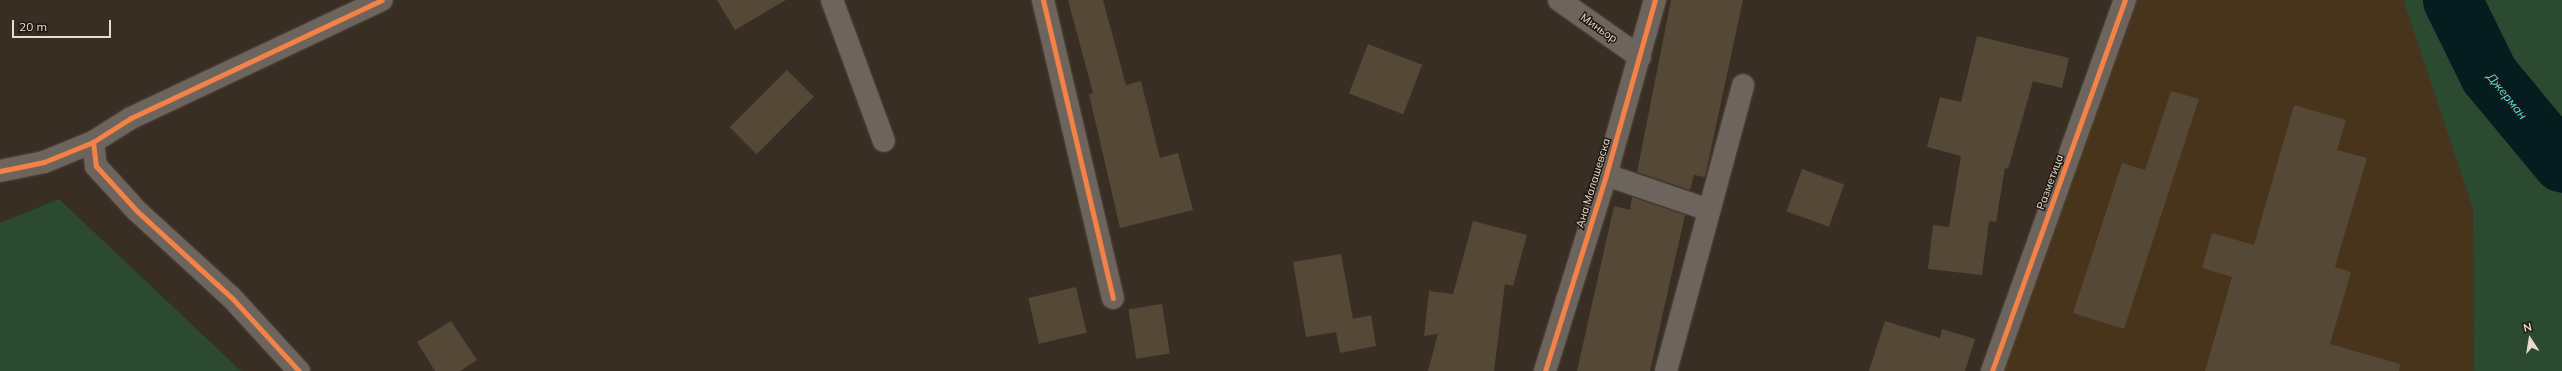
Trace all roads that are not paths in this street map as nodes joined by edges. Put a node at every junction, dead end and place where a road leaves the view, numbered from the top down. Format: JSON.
{"nodes":[{"id":1,"x":382,"y":0,"type":"edge"},
{"id":2,"x":832,"y":0,"type":"edge"},
{"id":3,"x":1042,"y":0,"type":"edge"},
{"id":4,"x":1559,"y":0,"type":"edge"},
{"id":5,"x":1654,"y":0,"type":"edge"},
{"id":6,"x":2125,"y":0,"type":"edge"},
{"id":7,"x":1640,"y":57,"type":"junction"},
{"id":8,"x":1743,"y":85,"type":"dead end"},
{"id":9,"x":884,"y":141,"type":"dead end"},
{"id":10,"x":93,"y":142,"type":"junction"},
{"id":11,"x":0,"y":171,"type":"edge"},
{"id":12,"x":1606,"y":175,"type":"junction"},
{"id":13,"x":1709,"y":210,"type":"junction"},
{"id":14,"x":1113,"y":298,"type":"dead end"},
{"id":15,"x":298,"y":371,"type":"edge"},
{"id":16,"x":1545,"y":371,"type":"edge"},
{"id":17,"x":1666,"y":371,"type":"edge"},
{"id":18,"x":1992,"y":371,"type":"edge"}],
"edges":[{"from":1,"to":10,"type":"street"},
{"from":2,"to":9,"type":"street"},
{"from":3,"to":14,"type":"street"},
{"from":4,"to":7,"type":"street","name":"Миньор"},
{"from":5,"to":7,"type":"street","name":"Ана Малашевска"},
{"from":6,"to":18,"type":"street","name":"Разметица"},
{"from":7,"to":12,"type":"street","name":"Ана Малашевска"},
{"from":8,"to":13,"type":"street"},
{"from":10,"to":11,"type":"street"},
{"from":10,"to":15,"type":"street"},
{"from":12,"to":13,"type":"street"},
{"from":12,"to":16,"type":"street","name":"Ана Малашевска"},
{"from":13,"to":17,"type":"street"}]}
